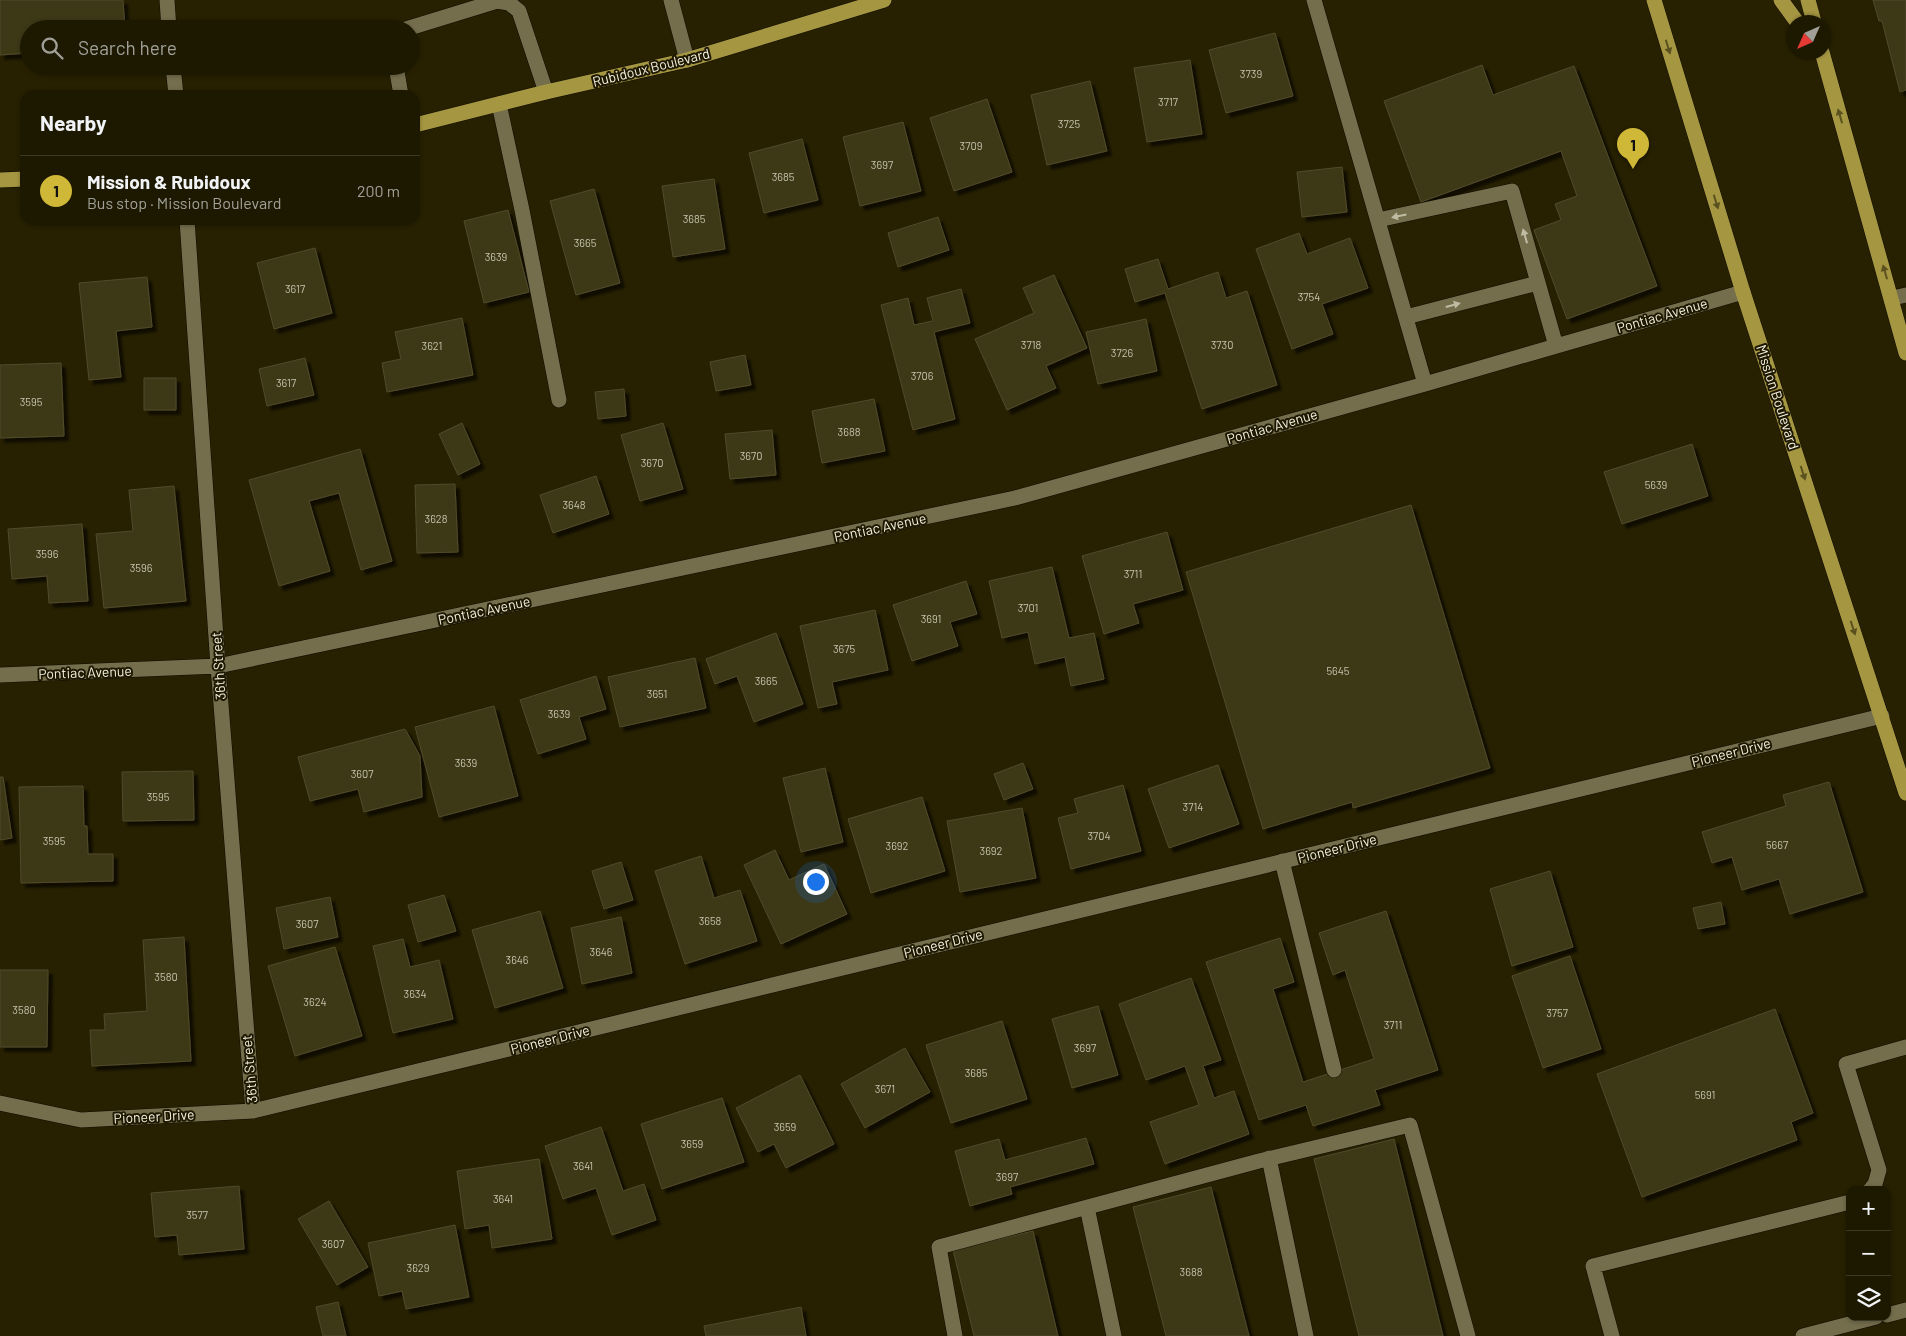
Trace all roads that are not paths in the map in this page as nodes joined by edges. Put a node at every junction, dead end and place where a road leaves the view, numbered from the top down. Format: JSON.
{"nodes":[{"id":1,"x":167,"y":0,"type":"edge"},
{"id":2,"x":671,"y":0,"type":"edge"},
{"id":3,"x":884,"y":0,"type":"edge"},
{"id":4,"x":1314,"y":0,"type":"edge"},
{"id":5,"x":1654,"y":0,"type":"edge"},
{"id":6,"x":1781,"y":0,"type":"edge"},
{"id":7,"x":1808,"y":0,"type":"edge"},
{"id":8,"x":1792,"y":15,"type":"edge"},
{"id":9,"x":1812,"y":15,"type":"edge"},
{"id":10,"x":168,"y":20,"type":"edge"},
{"id":11,"x":420,"y":25,"type":"edge"},
{"id":12,"x":687,"y":60,"type":"junction"},
{"id":13,"x":1823,"y":60,"type":"edge"},
{"id":14,"x":174,"y":75,"type":"edge"},
{"id":15,"x":398,"y":75,"type":"edge"},
{"id":16,"x":175,"y":90,"type":"edge"},
{"id":17,"x":400,"y":90,"type":"edge"},
{"id":18,"x":546,"y":92,"type":"junction"},
{"id":19,"x":499,"y":104,"type":"junction"},
{"id":20,"x":420,"y":124,"type":"edge"},
{"id":21,"x":20,"y":179,"type":"edge"},
{"id":22,"x":0,"y":180,"type":"edge"},
{"id":23,"x":1378,"y":220,"type":"junction"},
{"id":24,"x":187,"y":225,"type":"edge"},
{"id":25,"x":1538,"y":283,"type":"junction"},
{"id":26,"x":1743,"y":292,"type":"junction"},
{"id":27,"x":1899,"y":296,"type":"edge"},
{"id":28,"x":1406,"y":317,"type":"junction"},
{"id":29,"x":1556,"y":346,"type":"junction"},
{"id":30,"x":1906,"y":353,"type":"edge"},
{"id":31,"x":1425,"y":384,"type":"junction"},
{"id":32,"x":559,"y":400,"type":"dead end"},
{"id":33,"x":218,"y":666,"type":"junction"},
{"id":34,"x":0,"y":675,"type":"edge"},
{"id":35,"x":1882,"y":716,"type":"junction"},
{"id":36,"x":1906,"y":793,"type":"edge"},
{"id":37,"x":1282,"y":861,"type":"junction"},
{"id":38,"x":1906,"y":1047,"type":"edge"},
{"id":39,"x":1334,"y":1070,"type":"dead end"},
{"id":40,"x":0,"y":1103,"type":"edge"},
{"id":41,"x":253,"y":1111,"type":"junction"},
{"id":42,"x":1269,"y":1158,"type":"junction"},
{"id":43,"x":1873,"y":1186,"type":"edge"},
{"id":44,"x":1846,"y":1203,"type":"edge"},
{"id":45,"x":1087,"y":1207,"type":"junction"},
{"id":46,"x":1906,"y":1310,"type":"edge"},
{"id":47,"x":1891,"y":1313,"type":"edge"},
{"id":48,"x":1861,"y":1321,"type":"edge"},
{"id":49,"x":955,"y":1336,"type":"edge"},
{"id":50,"x":1114,"y":1336,"type":"edge"},
{"id":51,"x":1306,"y":1336,"type":"edge"},
{"id":52,"x":1468,"y":1336,"type":"edge"},
{"id":53,"x":1612,"y":1336,"type":"edge"},
{"id":54,"x":1803,"y":1336,"type":"edge"}],
"edges":[{"from":1,"to":10,"type":"street"},
{"from":2,"to":12,"type":"street"},
{"from":3,"to":12,"type":"main road","name":"Rubidoux Boulevard"},
{"from":4,"to":23,"type":"street"},
{"from":5,"to":26,"type":"main road","name":"Mission Boulevard","one_way":true},
{"from":6,"to":8,"type":"main road"},
{"from":7,"to":9,"type":"main road"},
{"from":11,"to":18,"type":"street"},
{"from":12,"to":18,"type":"main road","name":"Rubidoux Boulevard"},
{"from":27,"to":13,"type":"main road","one_way":true},
{"from":14,"to":16,"type":"street"},
{"from":15,"to":17,"type":"street"},
{"from":18,"to":19,"type":"main road","name":"Rubidoux Boulevard"},
{"from":19,"to":20,"type":"main road","name":"Rubidoux Boulevard"},
{"from":19,"to":32,"type":"street"},
{"from":21,"to":22,"type":"main road"},
{"from":25,"to":23,"type":"street","one_way":true},
{"from":23,"to":28,"type":"street"},
{"from":24,"to":33,"type":"street","name":"36th Street"},
{"from":28,"to":25,"type":"street","one_way":true},
{"from":25,"to":29,"type":"street"},
{"from":26,"to":29,"type":"street","name":"Pontiac Avenue"},
{"from":26,"to":35,"type":"main road","name":"Mission Boulevard","one_way":true},
{"from":27,"to":30,"type":"main road"},
{"from":28,"to":31,"type":"street"},
{"from":29,"to":31,"type":"street","name":"Pontiac Avenue"},
{"from":31,"to":33,"type":"street","name":"Pontiac Avenue"},
{"from":33,"to":34,"type":"street","name":"Pontiac Avenue"},
{"from":33,"to":41,"type":"street","name":"36th Street"},
{"from":35,"to":36,"type":"main road","name":"Mission Boulevard"},
{"from":35,"to":37,"type":"street","name":"Pioneer Drive"},
{"from":37,"to":39,"type":"street"},
{"from":37,"to":41,"type":"street","name":"Pioneer Drive"},
{"from":38,"to":43,"type":"street"},
{"from":40,"to":41,"type":"street","name":"Pioneer Drive"},
{"from":42,"to":45,"type":"street"},
{"from":42,"to":51,"type":"street"},
{"from":42,"to":52,"type":"street"},
{"from":44,"to":53,"type":"street"},
{"from":45,"to":49,"type":"street"},
{"from":45,"to":50,"type":"street"},
{"from":46,"to":47,"type":"street"},
{"from":48,"to":54,"type":"street"}]}
